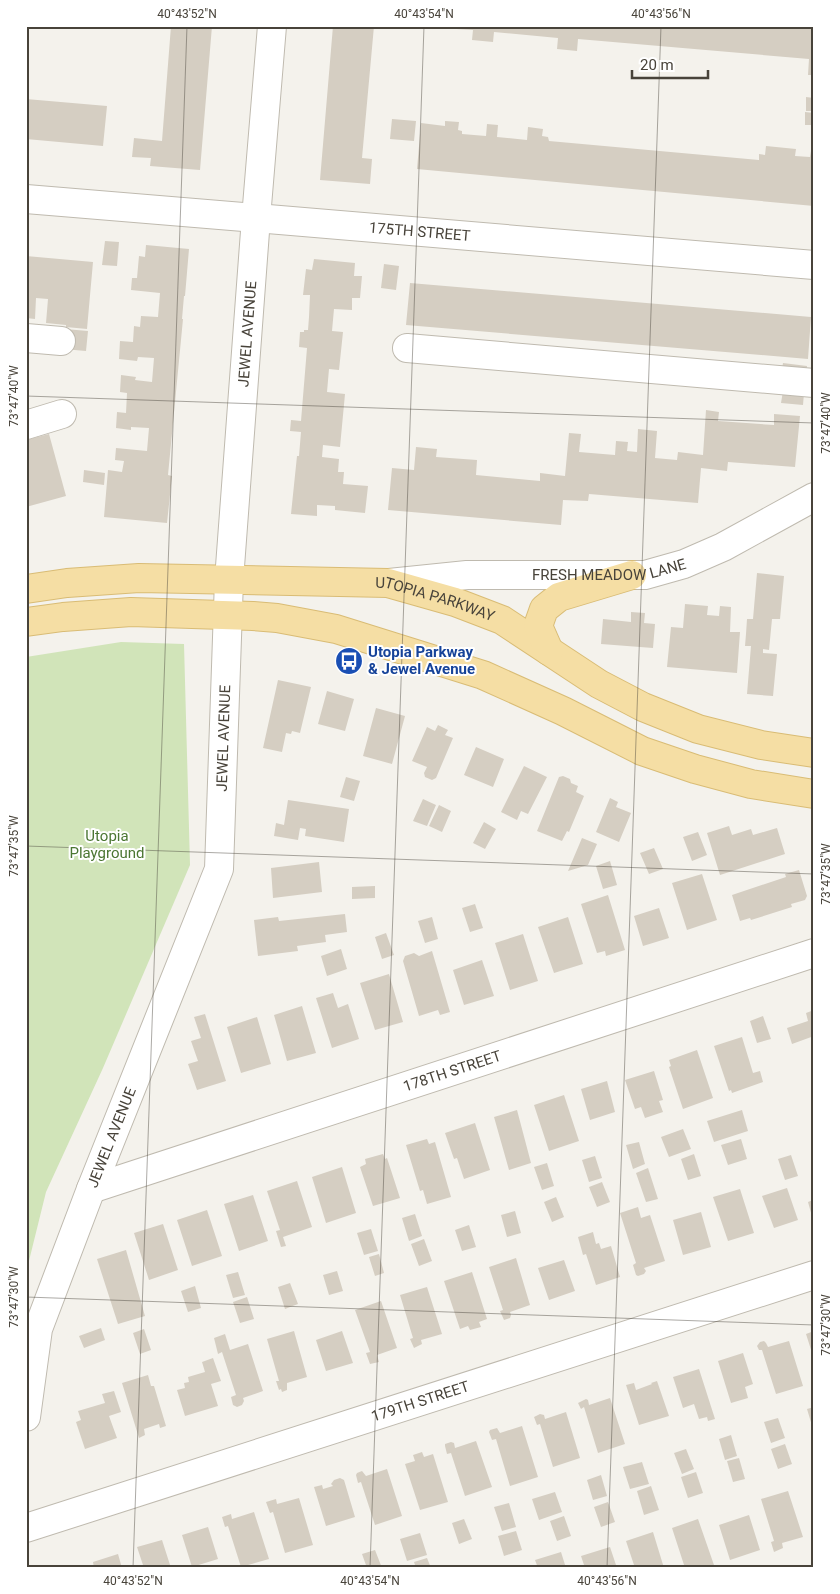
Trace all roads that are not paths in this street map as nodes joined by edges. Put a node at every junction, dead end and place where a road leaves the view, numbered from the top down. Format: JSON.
{"nodes":[{"id":1,"x":272,"y":26,"type":"edge"},
{"id":2,"x":26,"y":200,"type":"edge"},
{"id":3,"x":256,"y":218,"type":"junction"},
{"id":4,"x":814,"y":266,"type":"edge"},
{"id":5,"x":26,"y":338,"type":"edge"},
{"id":6,"x":61,"y":341,"type":"dead end"},
{"id":7,"x":407,"y":348,"type":"dead end"},
{"id":8,"x":814,"y":384,"type":"edge"},
{"id":9,"x":62,"y":414,"type":"dead end"},
{"id":10,"x":26,"y":425,"type":"edge"},
{"id":11,"x":814,"y":497,"type":"edge"},
{"id":12,"x":632,"y":575,"type":"junction"},
{"id":13,"x":229,"y":580,"type":"junction"},
{"id":14,"x":388,"y":583,"type":"junction"},
{"id":15,"x":26,"y":590,"type":"edge"},
{"id":16,"x":228,"y":616,"type":"junction"},
{"id":17,"x":26,"y":622,"type":"edge"},
{"id":18,"x":549,"y":651,"type":"junction"},
{"id":19,"x":814,"y":753,"type":"edge"},
{"id":20,"x":814,"y":794,"type":"edge"},
{"id":21,"x":814,"y":953,"type":"edge"},
{"id":22,"x":91,"y":1189,"type":"junction"},
{"id":23,"x":814,"y":1275,"type":"edge"},
{"id":24,"x":26,"y":1417,"type":"edge"},
{"id":25,"x":26,"y":1528,"type":"edge"}],
"edges":[{"from":1,"to":3,"type":"street","name":"JEWEL AVENUE"},
{"from":2,"to":3,"type":"street","name":"175TH STREET"},
{"from":3,"to":4,"type":"street","name":"175TH STREET"},
{"from":3,"to":13,"type":"street","name":"JEWEL AVENUE"},
{"from":5,"to":6,"type":"street"},
{"from":7,"to":8,"type":"street"},
{"from":9,"to":10,"type":"street"},
{"from":11,"to":12,"type":"street","name":"FRESH MEADOW LANE"},
{"from":12,"to":14,"type":"street","name":"FRESH MEADOW LANE"},
{"from":12,"to":18,"type":"main road"},
{"from":13,"to":14,"type":"main road","name":"UTOPIA PARKWAY"},
{"from":13,"to":15,"type":"main road","name":"UTOPIA PARKWAY"},
{"from":13,"to":16,"type":"street","name":"JEWEL AVENUE"},
{"from":14,"to":18,"type":"main road","name":"UTOPIA PARKWAY"},
{"from":16,"to":17,"type":"main road"},
{"from":16,"to":20,"type":"main road"},
{"from":16,"to":22,"type":"street","name":"JEWEL AVENUE"},
{"from":18,"to":19,"type":"main road","name":"UTOPIA PARKWAY"},
{"from":21,"to":22,"type":"street","name":"178TH STREET"},
{"from":22,"to":24,"type":"street","name":"JEWEL AVENUE"},
{"from":23,"to":25,"type":"street","name":"179TH STREET"}]}
